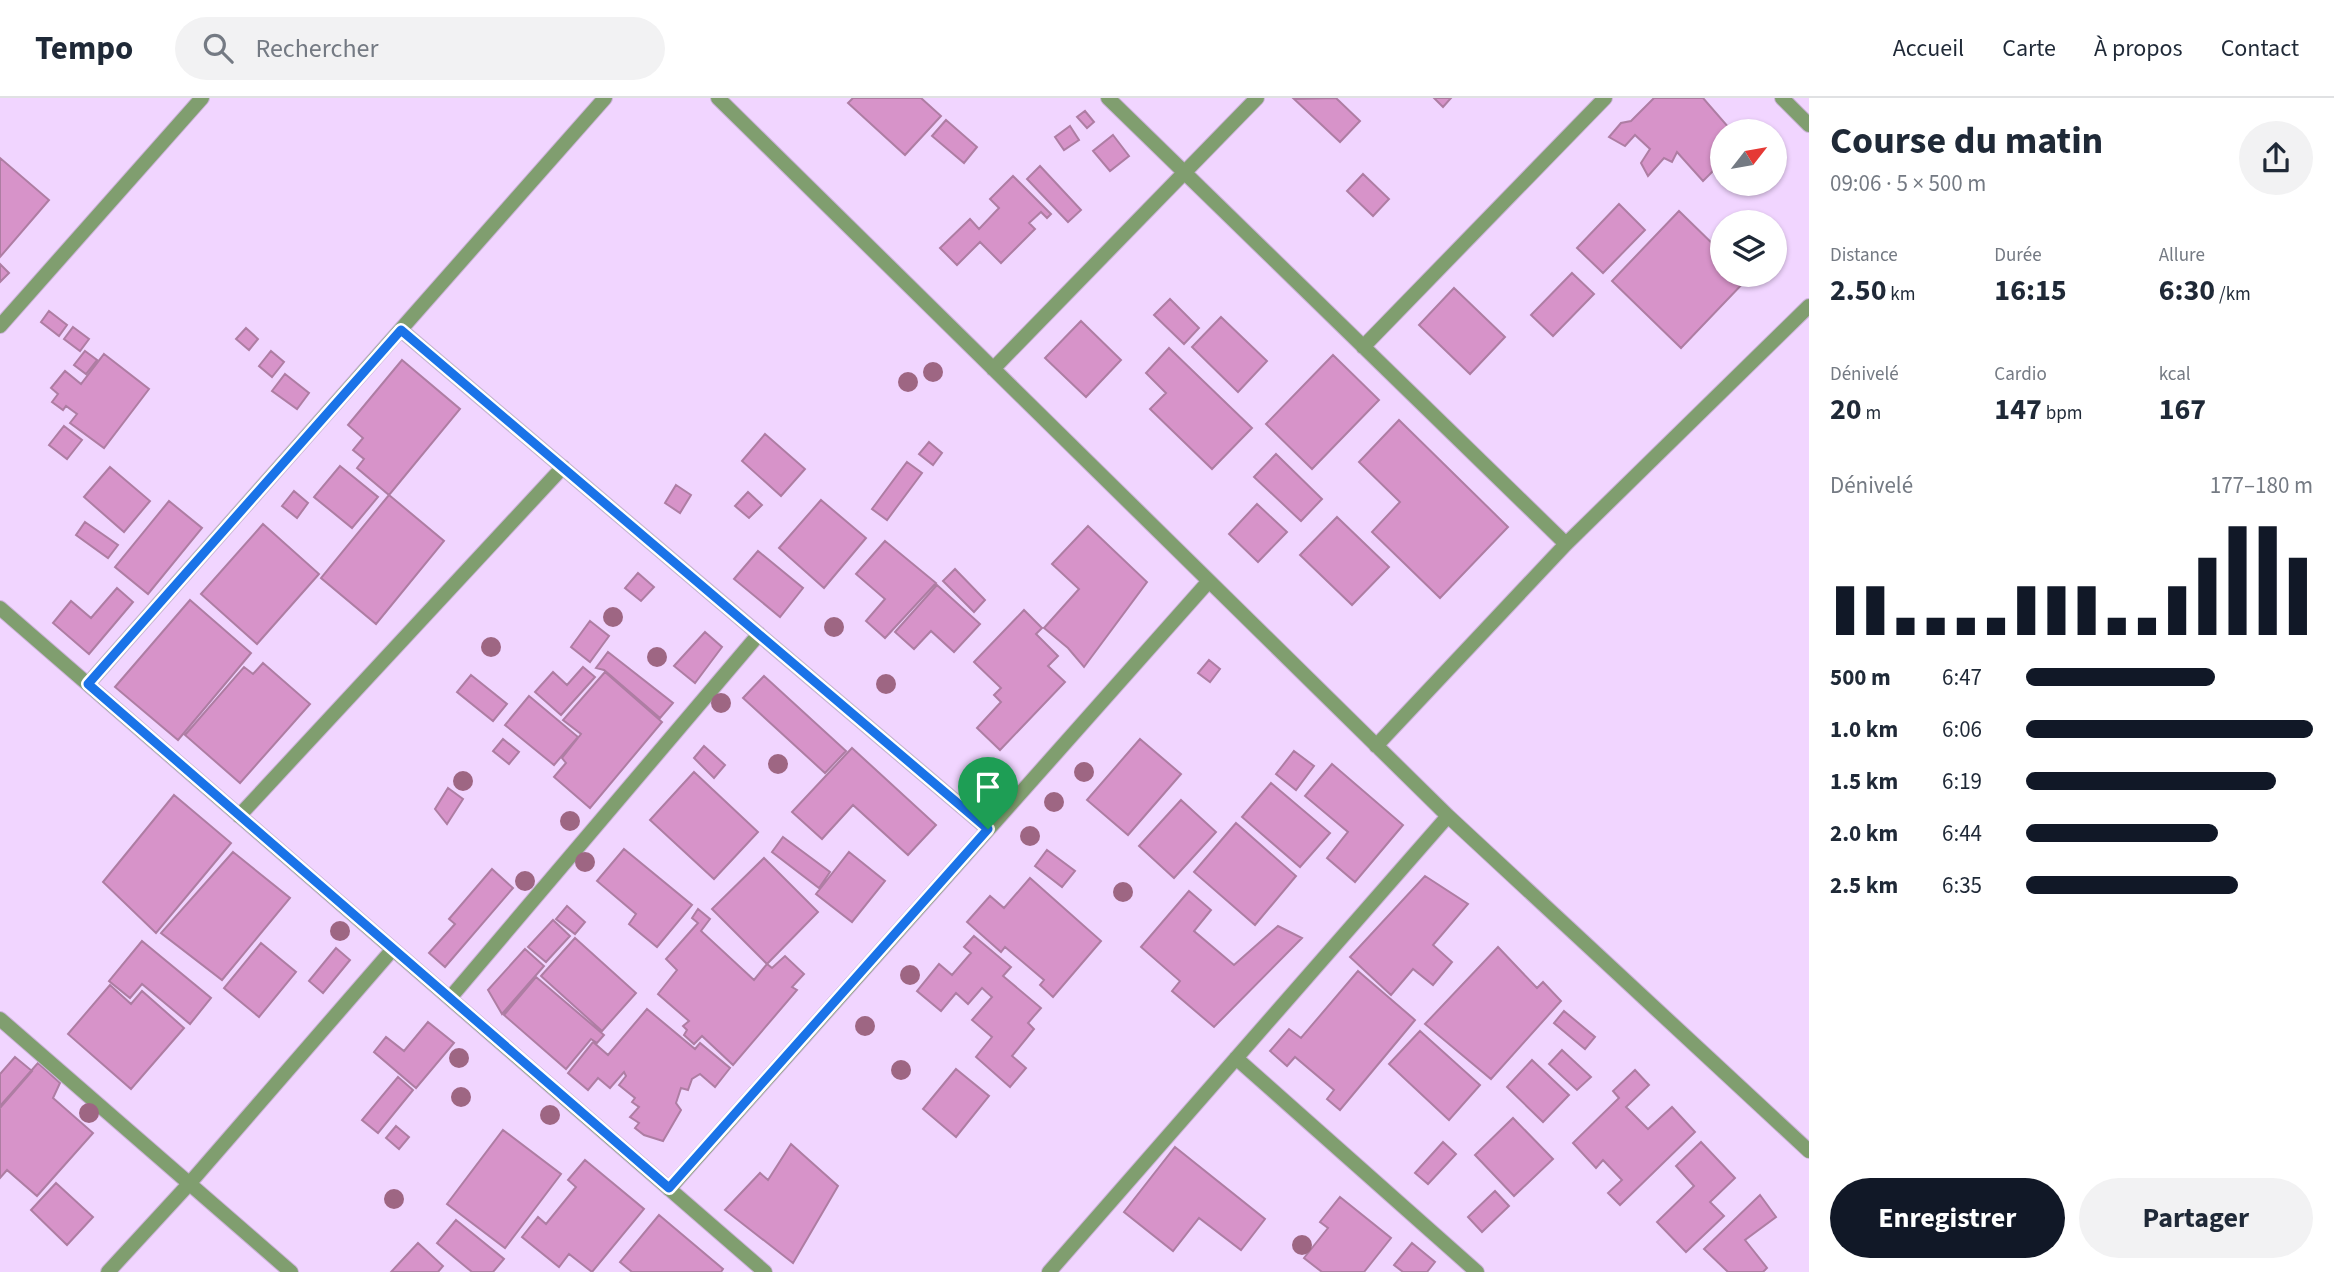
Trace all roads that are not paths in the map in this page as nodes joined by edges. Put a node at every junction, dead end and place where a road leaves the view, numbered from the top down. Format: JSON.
{"nodes":[{"id":1,"x":202,"y":98,"type":"edge"},
{"id":2,"x":605,"y":98,"type":"edge"},
{"id":3,"x":718,"y":98,"type":"edge"},
{"id":4,"x":1108,"y":98,"type":"edge"},
{"id":5,"x":1257,"y":98,"type":"edge"},
{"id":6,"x":1605,"y":98,"type":"edge"},
{"id":7,"x":1782,"y":98,"type":"edge"},
{"id":8,"x":1809,"y":125,"type":"edge"},
{"id":9,"x":1184,"y":172,"type":"junction"},
{"id":10,"x":1809,"y":306,"type":"edge"},
{"id":11,"x":0,"y":326,"type":"edge"},
{"id":12,"x":401,"y":330,"type":"junction"},
{"id":13,"x":1363,"y":347,"type":"junction"},
{"id":14,"x":993,"y":369,"type":"junction"},
{"id":15,"x":563,"y":467,"type":"junction"},
{"id":16,"x":1566,"y":544,"type":"junction"},
{"id":17,"x":1209,"y":581,"type":"junction"},
{"id":18,"x":0,"y":608,"type":"edge"},
{"id":19,"x":759,"y":634,"type":"junction"},
{"id":20,"x":88,"y":684,"type":"junction"},
{"id":21,"x":1376,"y":746,"type":"junction"},
{"id":22,"x":239,"y":816,"type":"junction"},
{"id":23,"x":1448,"y":816,"type":"junction"},
{"id":24,"x":988,"y":829,"type":"junction"},
{"id":25,"x":393,"y":949,"type":"junction"},
{"id":26,"x":450,"y":998,"type":"junction"},
{"id":27,"x":0,"y":1019,"type":"edge"},
{"id":28,"x":1236,"y":1058,"type":"junction"},
{"id":29,"x":1809,"y":1151,"type":"edge"},
{"id":30,"x":189,"y":1184,"type":"junction"},
{"id":31,"x":669,"y":1188,"type":"junction"},
{"id":32,"x":1472,"y":1270,"type":"edge"},
{"id":33,"x":108,"y":1272,"type":"edge"},
{"id":34,"x":291,"y":1272,"type":"edge"},
{"id":35,"x":765,"y":1272,"type":"edge"},
{"id":36,"x":1049,"y":1272,"type":"edge"}],
"edges":[{"from":1,"to":11,"type":"street"},
{"from":2,"to":12,"type":"street"},
{"from":3,"to":14,"type":"street"},
{"from":4,"to":9,"type":"street"},
{"from":5,"to":9,"type":"street"},
{"from":6,"to":13,"type":"street"},
{"from":7,"to":8,"type":"street"},
{"from":9,"to":13,"type":"street"},
{"from":9,"to":14,"type":"street"},
{"from":10,"to":16,"type":"street"},
{"from":12,"to":15,"type":"street"},
{"from":12,"to":20,"type":"street"},
{"from":13,"to":16,"type":"street"},
{"from":14,"to":17,"type":"street"},
{"from":15,"to":19,"type":"street"},
{"from":15,"to":22,"type":"street"},
{"from":16,"to":21,"type":"street"},
{"from":17,"to":21,"type":"street"},
{"from":17,"to":24,"type":"street"},
{"from":18,"to":20,"type":"street"},
{"from":19,"to":24,"type":"street"},
{"from":19,"to":26,"type":"street"},
{"from":20,"to":22,"type":"street"},
{"from":21,"to":23,"type":"street"},
{"from":22,"to":25,"type":"street"},
{"from":23,"to":28,"type":"street"},
{"from":23,"to":29,"type":"street"},
{"from":24,"to":31,"type":"street"},
{"from":25,"to":26,"type":"street"},
{"from":25,"to":30,"type":"street"},
{"from":26,"to":31,"type":"street"},
{"from":27,"to":30,"type":"street"},
{"from":28,"to":32,"type":"street"},
{"from":28,"to":36,"type":"street"},
{"from":30,"to":33,"type":"street"},
{"from":30,"to":34,"type":"street"},
{"from":31,"to":35,"type":"street"}]}
